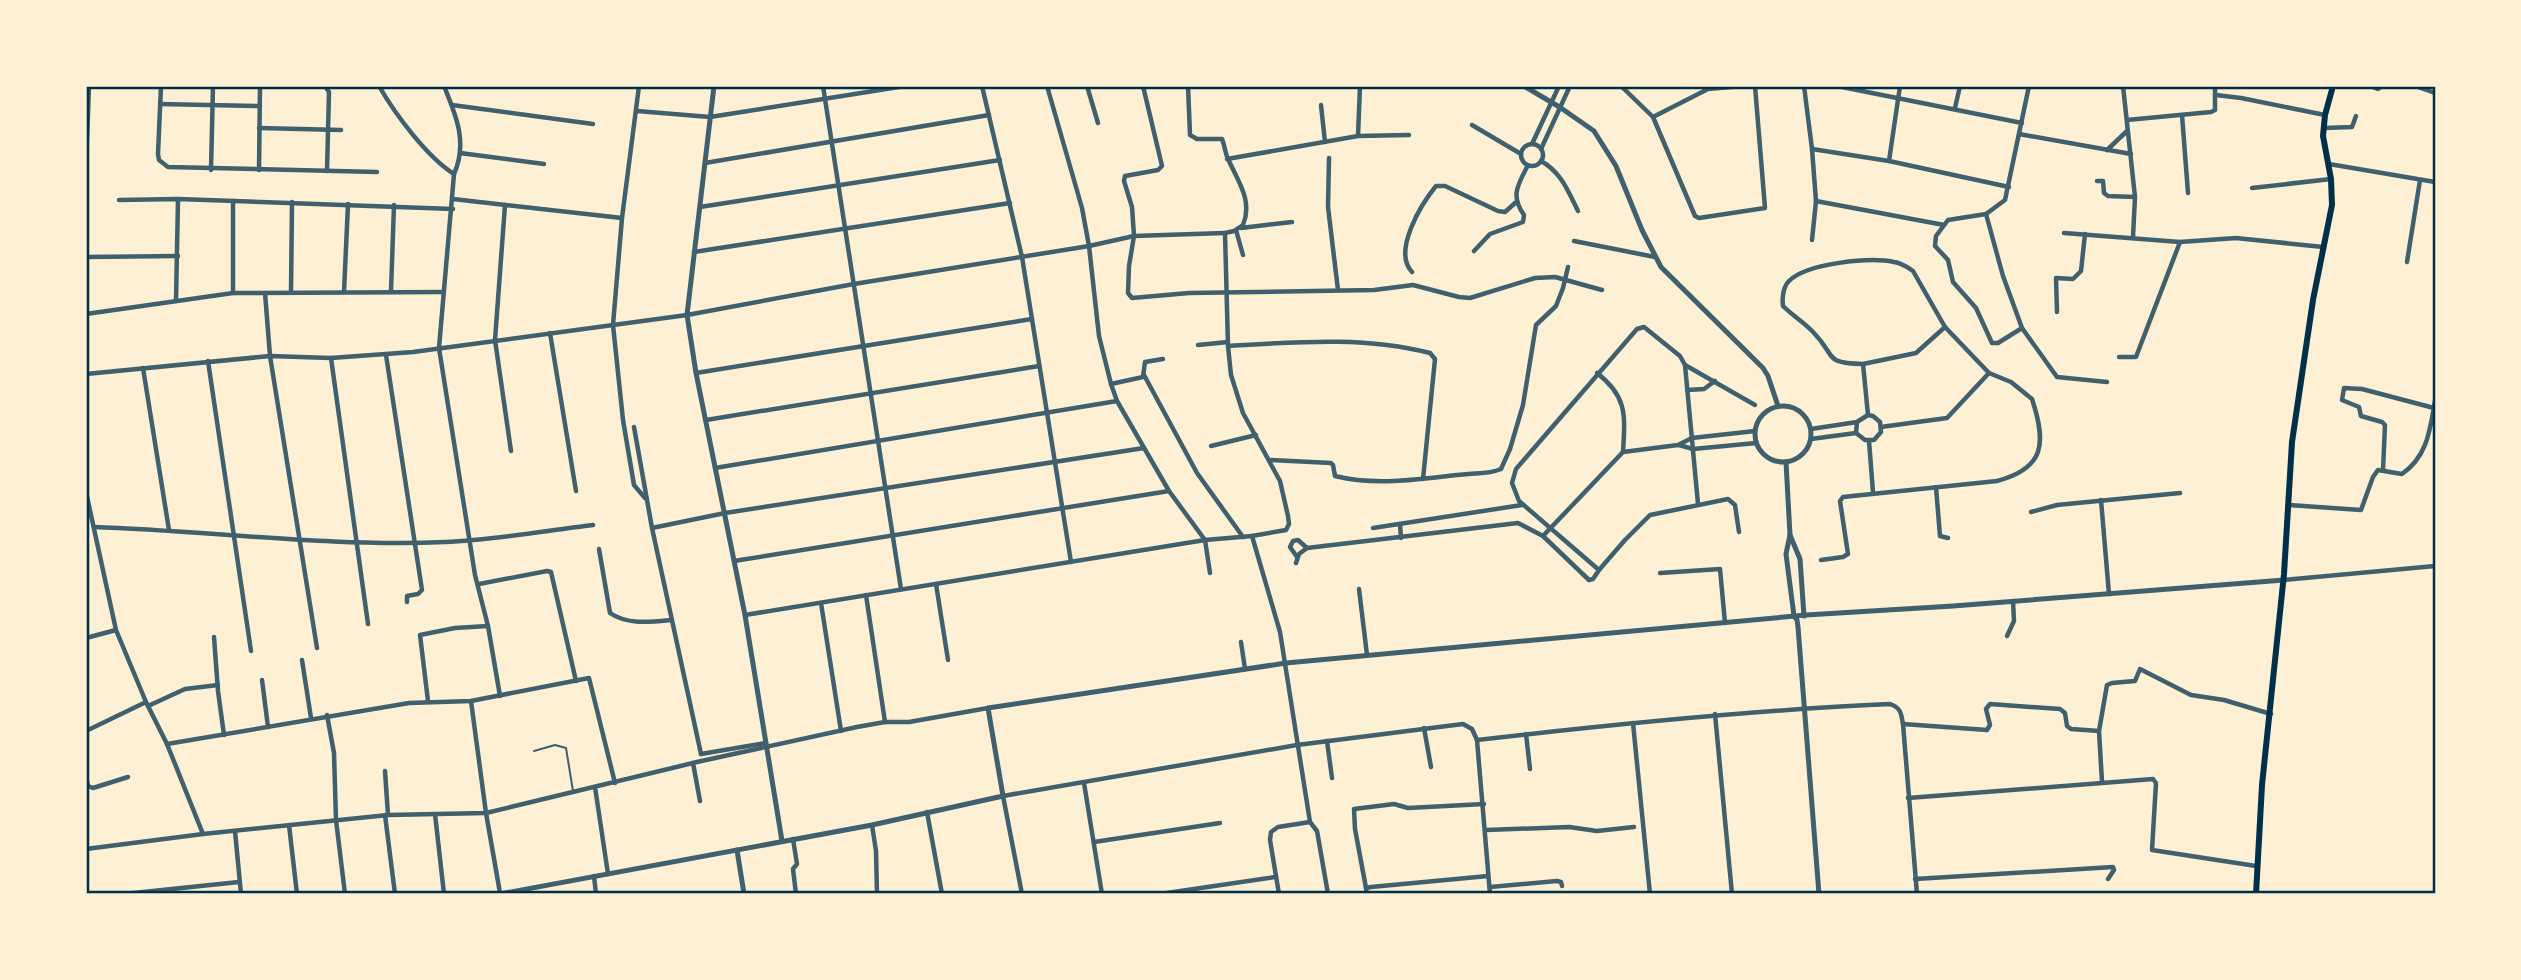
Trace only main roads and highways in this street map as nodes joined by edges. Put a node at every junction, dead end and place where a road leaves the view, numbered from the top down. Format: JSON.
{"nodes":[{"id":1,"x":2333,"y":86,"type":"edge"},
{"id":2,"x":2256,"y":894,"type":"edge"}],
"edges":[{"from":1,"to":2,"type":"main road"}]}
